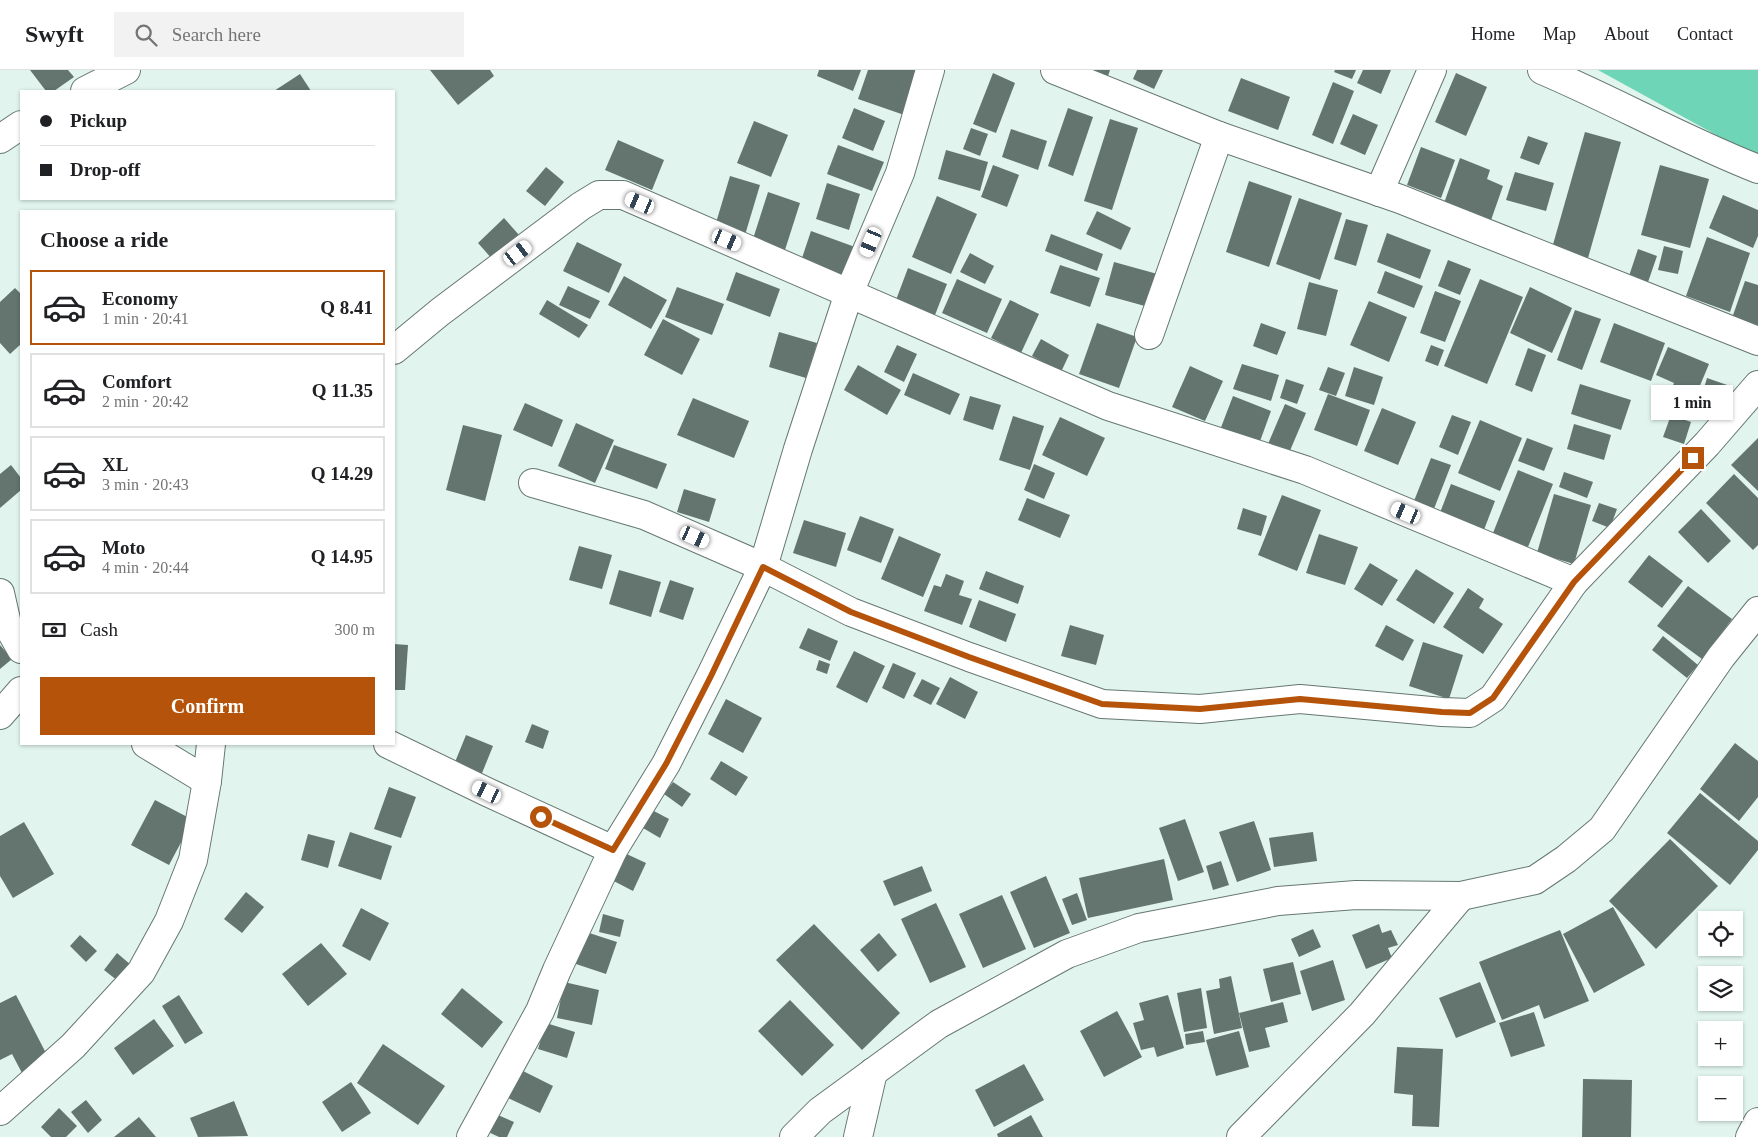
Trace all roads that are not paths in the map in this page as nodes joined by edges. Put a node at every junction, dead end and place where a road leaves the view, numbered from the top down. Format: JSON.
{"nodes":[{"id":1,"x":126,"y":70,"type":"edge"},
{"id":2,"x":930,"y":70,"type":"edge"},
{"id":3,"x":1055,"y":70,"type":"edge"},
{"id":4,"x":1432,"y":70,"type":"edge"},
{"id":5,"x":1542,"y":70,"type":"edge"},
{"id":6,"x":87,"y":90,"type":"edge"},
{"id":7,"x":20,"y":126,"type":"edge"},
{"id":8,"x":1219,"y":136,"type":"junction"},
{"id":9,"x":0,"y":139,"type":"edge"},
{"id":10,"x":1758,"y":169,"type":"edge"},
{"id":11,"x":1379,"y":192,"type":"junction"},
{"id":12,"x":849,"y":293,"type":"junction"},
{"id":13,"x":1149,"y":335,"type":"dead end"},
{"id":14,"x":1758,"y":341,"type":"edge"},
{"id":15,"x":395,"y":349,"type":"edge"},
{"id":16,"x":1758,"y":385,"type":"edge"},
{"id":17,"x":533,"y":483,"type":"dead end"},
{"id":18,"x":763,"y":567,"type":"junction"},
{"id":19,"x":1574,"y":582,"type":"junction"},
{"id":20,"x":0,"y":593,"type":"edge"},
{"id":21,"x":1758,"y":611,"type":"edge"},
{"id":22,"x":20,"y":647,"type":"edge"},
{"id":23,"x":20,"y":692,"type":"edge"},
{"id":24,"x":0,"y":716,"type":"edge"},
{"id":25,"x":148,"y":745,"type":"edge"},
{"id":26,"x":211,"y":745,"type":"edge"},
{"id":27,"x":390,"y":745,"type":"edge"},
{"id":28,"x":207,"y":781,"type":"junction"},
{"id":29,"x":613,"y":850,"type":"junction"},
{"id":30,"x":1461,"y":896,"type":"junction"},
{"id":31,"x":873,"y":1072,"type":"junction"},
{"id":32,"x":0,"y":1111,"type":"edge"},
{"id":33,"x":1758,"y":1122,"type":"edge"},
{"id":34,"x":471,"y":1137,"type":"edge"},
{"id":35,"x":794,"y":1137,"type":"edge"},
{"id":36,"x":858,"y":1137,"type":"edge"},
{"id":37,"x":1241,"y":1137,"type":"edge"},
{"id":38,"x":1750,"y":1137,"type":"edge"}],
"edges":[{"from":1,"to":6,"type":"street"},
{"from":2,"to":12,"type":"street"},
{"from":3,"to":8,"type":"street"},
{"from":4,"to":11,"type":"street"},
{"from":5,"to":10,"type":"street"},
{"from":7,"to":9,"type":"street"},
{"from":8,"to":11,"type":"street"},
{"from":8,"to":13,"type":"street"},
{"from":11,"to":14,"type":"street"},
{"from":12,"to":15,"type":"street"},
{"from":12,"to":18,"type":"street"},
{"from":12,"to":19,"type":"street"},
{"from":16,"to":19,"type":"street"},
{"from":17,"to":18,"type":"street"},
{"from":18,"to":19,"type":"street"},
{"from":18,"to":29,"type":"street"},
{"from":20,"to":22,"type":"street"},
{"from":21,"to":30,"type":"street"},
{"from":23,"to":24,"type":"street"},
{"from":25,"to":28,"type":"street"},
{"from":26,"to":28,"type":"street"},
{"from":27,"to":29,"type":"street"},
{"from":28,"to":32,"type":"street"},
{"from":29,"to":34,"type":"street"},
{"from":30,"to":31,"type":"street"},
{"from":30,"to":37,"type":"street"},
{"from":31,"to":35,"type":"street"},
{"from":31,"to":36,"type":"street"},
{"from":33,"to":38,"type":"street"}]}
